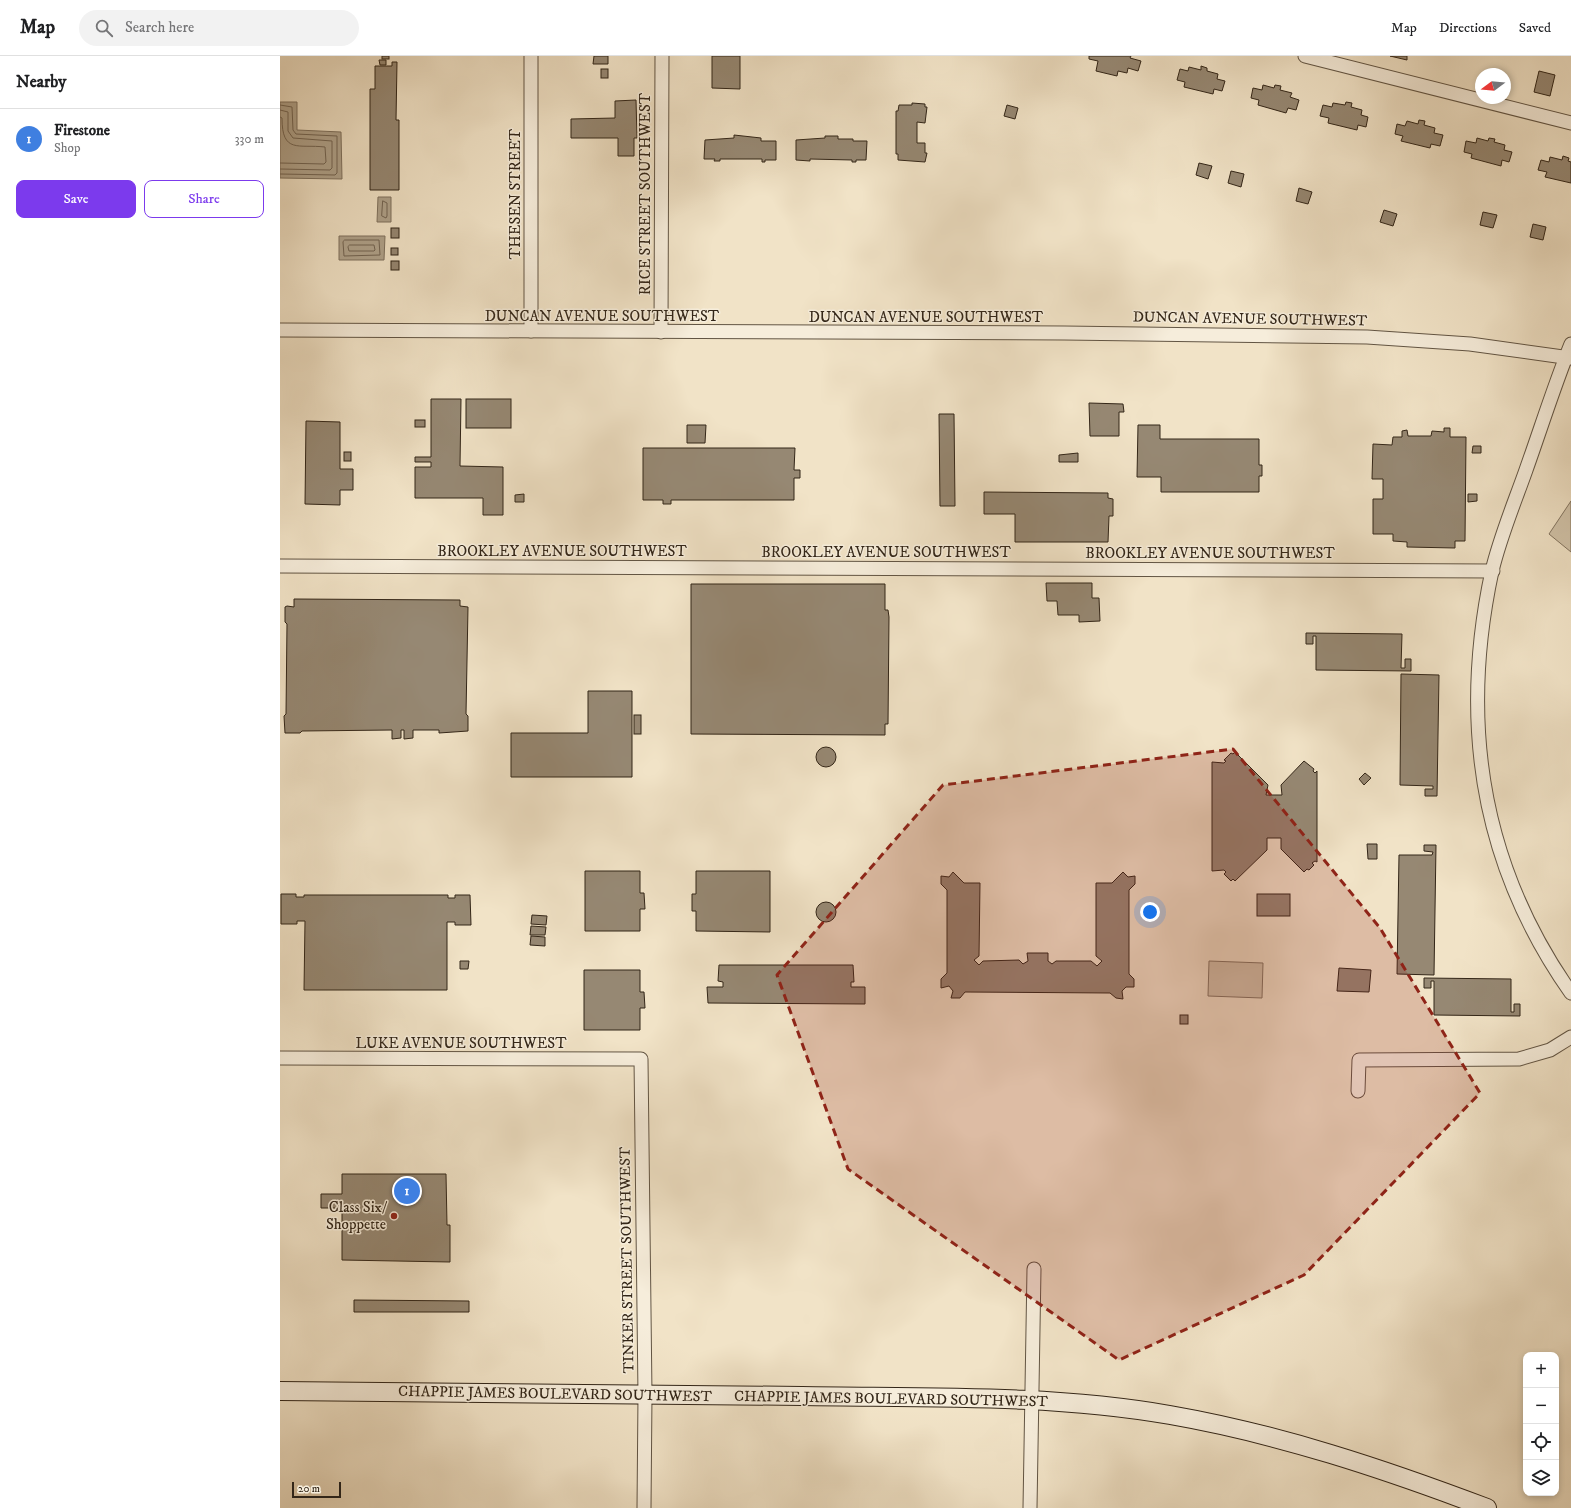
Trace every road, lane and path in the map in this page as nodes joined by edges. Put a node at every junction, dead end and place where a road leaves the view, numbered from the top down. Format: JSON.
{"nodes":[{"id":1,"x":531,"y":56,"type":"edge"},
{"id":2,"x":662,"y":56,"type":"edge"},
{"id":3,"x":1305,"y":56,"type":"edge"},
{"id":4,"x":1571,"y":123,"type":"edge"},
{"id":5,"x":280,"y":330,"type":"edge"},
{"id":6,"x":531,"y":331,"type":"junction"},
{"id":7,"x":661,"y":332,"type":"junction"},
{"id":8,"x":1571,"y":344,"type":"edge"},
{"id":9,"x":1568,"y":358,"type":"edge"},
{"id":10,"x":280,"y":566,"type":"edge"},
{"id":11,"x":1493,"y":571,"type":"junction"},
{"id":12,"x":1571,"y":993,"type":"edge"},
{"id":13,"x":1571,"y":1037,"type":"edge"},
{"id":14,"x":280,"y":1058,"type":"edge"},
{"id":15,"x":641,"y":1059,"type":"joint"},
{"id":16,"x":1358,"y":1091,"type":"dead end"},
{"id":17,"x":1034,"y":1269,"type":"dead end"},
{"id":18,"x":280,"y":1391,"type":"edge"},
{"id":19,"x":645,"y":1395,"type":"junction"},
{"id":20,"x":1032,"y":1401,"type":"junction"},
{"id":21,"x":1465,"y":1504,"type":"edge"},
{"id":22,"x":644,"y":1508,"type":"edge"},
{"id":23,"x":1030,"y":1508,"type":"edge"},
{"id":24,"x":1487,"y":1508,"type":"edge"}],
"edges":[{"from":1,"to":6,"type":"street","name":"THESEN STREET"},
{"from":2,"to":7,"type":"street","name":"RICE STREET SOUTHWEST"},
{"from":3,"to":4,"type":"street"},
{"from":5,"to":6,"type":"street","name":"DUNCAN AVENUE SOUTHWEST"},
{"from":6,"to":7,"type":"street","name":"DUNCAN AVENUE SOUTHWEST"},
{"from":7,"to":9,"type":"street","name":"DUNCAN AVENUE SOUTHWEST"},
{"from":8,"to":9,"type":"street"},
{"from":9,"to":11,"type":"street"},
{"from":10,"to":11,"type":"street","name":"BROOKLEY AVENUE SOUTHWEST"},
{"from":11,"to":12,"type":"street"},
{"from":13,"to":16,"type":"street"},
{"from":14,"to":15,"type":"street","name":"LUKE AVENUE SOUTHWEST"},
{"from":15,"to":19,"type":"street","name":"TINKER STREET SOUTHWEST"},
{"from":17,"to":20,"type":"street"},
{"from":18,"to":19,"type":"street","name":"CHAPPIE JAMES BOULEVARD SOUTHWEST"},
{"from":19,"to":20,"type":"street","name":"CHAPPIE JAMES BOULEVARD SOUTHWEST"},
{"from":19,"to":22,"type":"street","name":"TINKER STREET SOUTHWEST"},
{"from":20,"to":21,"type":"street","name":"CHAPPIE JAMES BOULEVARD SOUTHWEST"},
{"from":20,"to":23,"type":"street"},
{"from":21,"to":24,"type":"street","name":"CHAPPIE JAMES BOULEVARD SOUTHWEST"}]}
